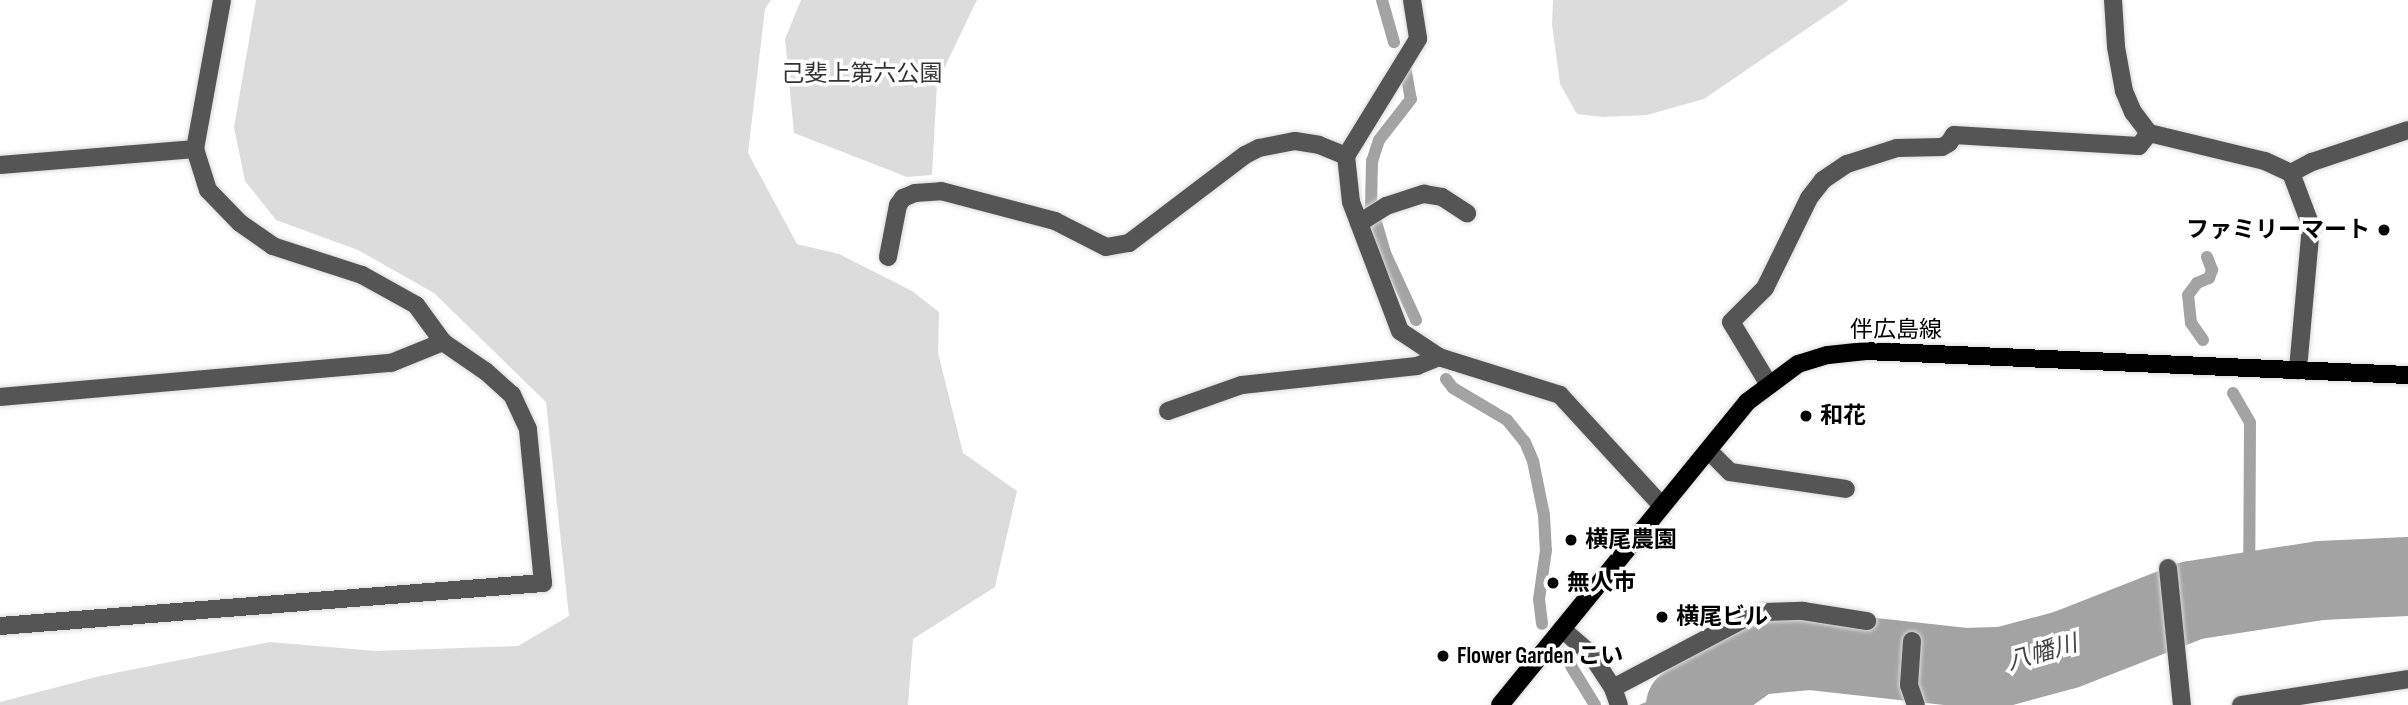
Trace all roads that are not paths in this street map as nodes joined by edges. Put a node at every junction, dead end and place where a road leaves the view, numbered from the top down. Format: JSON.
{"nodes":[{"id":1,"x":222,"y":0,"type":"edge"},
{"id":2,"x":1412,"y":0,"type":"edge"},
{"id":3,"x":2113,"y":0,"type":"edge"},
{"id":4,"x":2408,"y":130,"type":"edge"},
{"id":5,"x":2149,"y":132,"type":"junction"},
{"id":6,"x":195,"y":149,"type":"junction"},
{"id":7,"x":1346,"y":156,"type":"junction"},
{"id":8,"x":0,"y":165,"type":"edge"},
{"id":9,"x":2291,"y":173,"type":"junction"},
{"id":10,"x":1467,"y":213,"type":"dead end"},
{"id":11,"x":1363,"y":220,"type":"junction"},
{"id":12,"x":888,"y":257,"type":"dead end"},
{"id":13,"x":443,"y":342,"type":"junction"},
{"id":14,"x":1439,"y":357,"type":"junction"},
{"id":15,"x":2298,"y":370,"type":"junction"},
{"id":16,"x":2408,"y":375,"type":"edge"},
{"id":17,"x":1768,"y":383,"type":"junction"},
{"id":18,"x":0,"y":397,"type":"edge"},
{"id":19,"x":1168,"y":411,"type":"dead end"},
{"id":20,"x":1708,"y":450,"type":"junction"},
{"id":21,"x":1846,"y":489,"type":"dead end"},
{"id":22,"x":1661,"y":505,"type":"junction"},
{"id":23,"x":2169,"y":574,"type":"dead end"},
{"id":24,"x":1867,"y":621,"type":"dead end"},
{"id":25,"x":0,"y":626,"type":"edge"},
{"id":26,"x":1562,"y":629,"type":"junction"},
{"id":27,"x":1912,"y":641,"type":"dead end"},
{"id":28,"x":2408,"y":678,"type":"edge"},
{"id":29,"x":1616,"y":697,"type":"edge"},
{"id":30,"x":1500,"y":705,"type":"edge"},
{"id":31,"x":1916,"y":705,"type":"edge"},
{"id":32,"x":2182,"y":705,"type":"edge"},
{"id":33,"x":2241,"y":705,"type":"edge"}],
"edges":[{"from":1,"to":6,"type":"street"},
{"from":2,"to":7,"type":"street"},
{"from":3,"to":5,"type":"street"},
{"from":4,"to":9,"type":"street"},
{"from":5,"to":9,"type":"street"},
{"from":5,"to":17,"type":"street"},
{"from":6,"to":8,"type":"street"},
{"from":6,"to":13,"type":"street"},
{"from":7,"to":11,"type":"street"},
{"from":7,"to":12,"type":"street"},
{"from":9,"to":15,"type":"street"},
{"from":10,"to":11,"type":"street"},
{"from":11,"to":14,"type":"street"},
{"from":13,"to":18,"type":"street"},
{"from":13,"to":25,"type":"street"},
{"from":14,"to":19,"type":"street"},
{"from":14,"to":22,"type":"street"},
{"from":15,"to":16,"type":"main road","name":"伴広島線"},
{"from":15,"to":17,"type":"main road","name":"伴広島線"},
{"from":17,"to":20,"type":"main road","name":"伴広島線"},
{"from":20,"to":21,"type":"street"},
{"from":20,"to":22,"type":"main road","name":"伴広島線"},
{"from":22,"to":26,"type":"main road","name":"伴広島線"},
{"from":23,"to":32,"type":"street"},
{"from":24,"to":29,"type":"street"},
{"from":26,"to":29,"type":"street"},
{"from":26,"to":30,"type":"main road","name":"伴広島線"},
{"from":27,"to":31,"type":"street"},
{"from":28,"to":33,"type":"street"}]}
